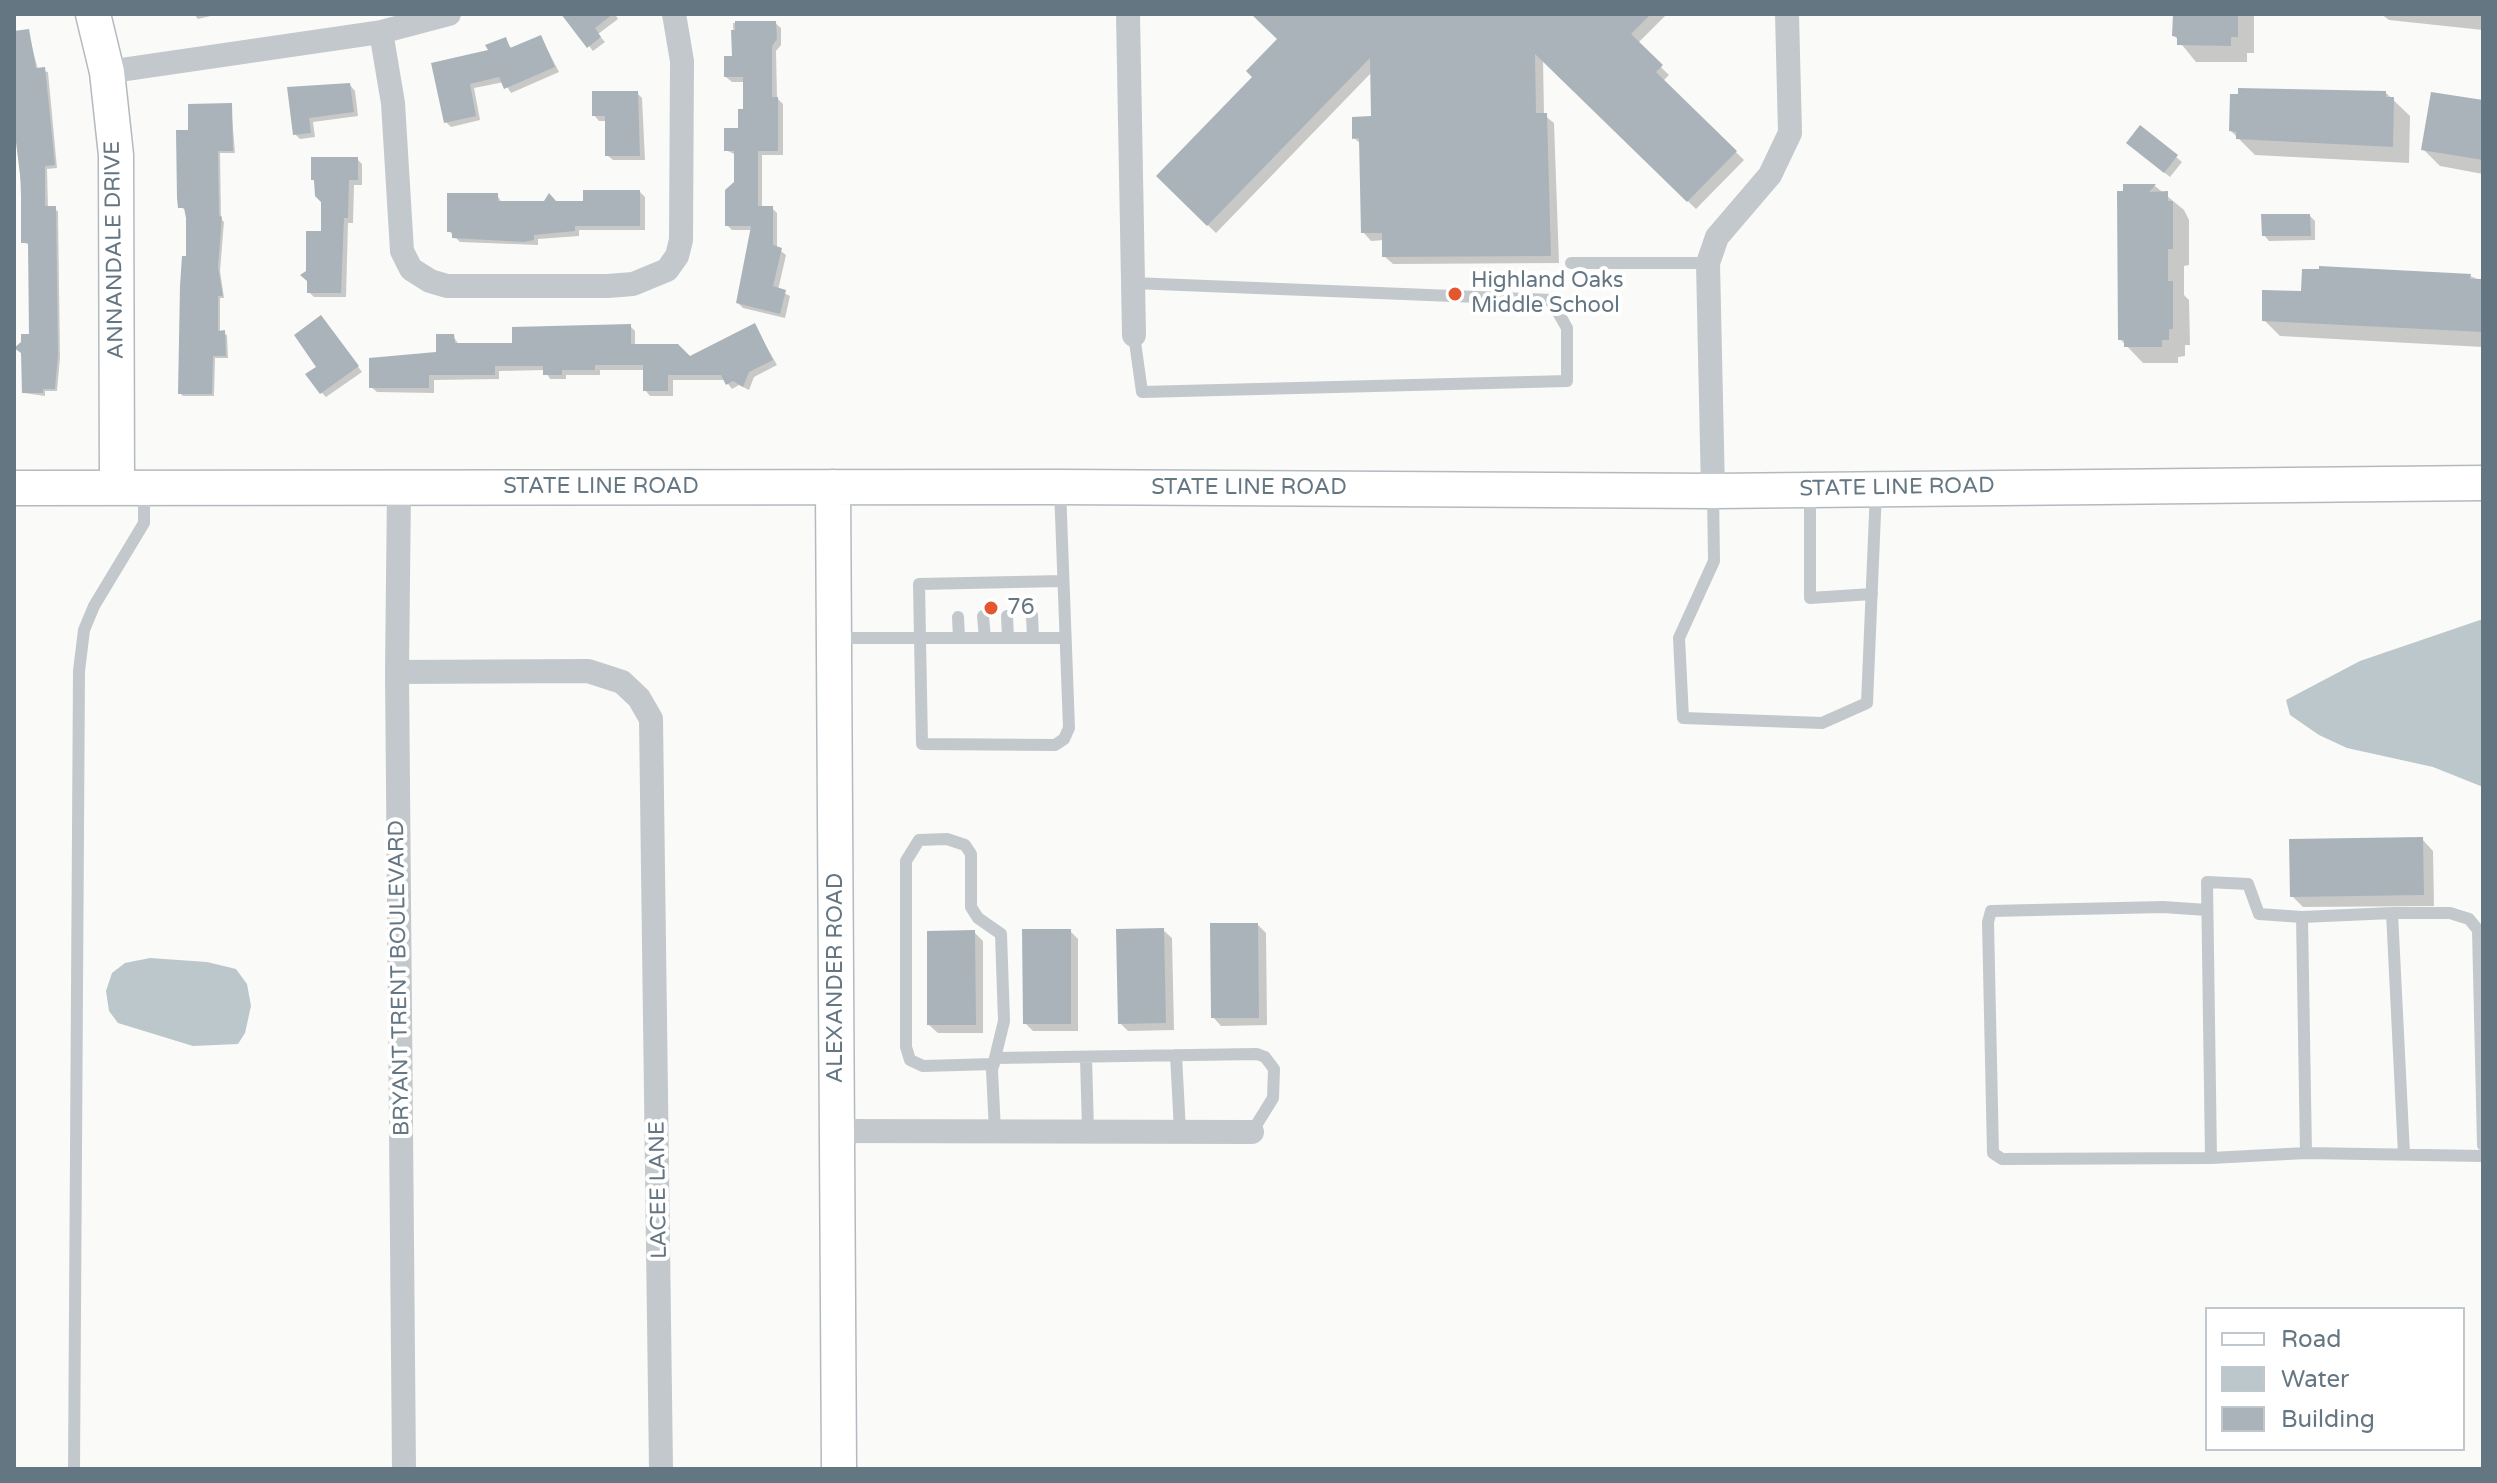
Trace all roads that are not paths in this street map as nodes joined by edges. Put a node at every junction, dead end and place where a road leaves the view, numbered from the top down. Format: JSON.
{"nodes":[{"id":1,"x":93,"y":14,"type":"edge"},
{"id":2,"x":449,"y":14,"type":"edge"},
{"id":3,"x":674,"y":14,"type":"edge"},
{"id":4,"x":1128,"y":14,"type":"edge"},
{"id":5,"x":1787,"y":14,"type":"edge"},
{"id":6,"x":381,"y":32,"type":"junction"},
{"id":7,"x":107,"y":72,"type":"junction"},
{"id":8,"x":1571,"y":263,"type":"dead end"},
{"id":9,"x":1708,"y":263,"type":"junction"},
{"id":10,"x":1133,"y":283,"type":"junction"},
{"id":11,"x":1134,"y":335,"type":"joint"},
{"id":12,"x":2483,"y":483,"type":"edge"},
{"id":13,"x":833,"y":487,"type":"junction"},
{"id":14,"x":1060,"y":487,"type":"junction"},
{"id":15,"x":14,"y":488,"type":"edge"},
{"id":16,"x":131,"y":488,"type":"junction"},
{"id":17,"x":399,"y":488,"type":"junction"},
{"id":18,"x":1810,"y":489,"type":"junction"},
{"id":19,"x":1876,"y":489,"type":"junction"},
{"id":20,"x":1713,"y":491,"type":"junction"},
{"id":21,"x":1063,"y":581,"type":"junction"},
{"id":22,"x":1872,"y":594,"type":"junction"},
{"id":23,"x":1032,"y":615,"type":"dead end"},
{"id":24,"x":983,"y":616,"type":"dead end"},
{"id":25,"x":1007,"y":616,"type":"dead end"},
{"id":26,"x":958,"y":617,"type":"dead end"},
{"id":27,"x":834,"y":638,"type":"junction"},
{"id":28,"x":920,"y":638,"type":"junction"},
{"id":29,"x":959,"y":638,"type":"junction"},
{"id":30,"x":985,"y":638,"type":"junction"},
{"id":31,"x":1008,"y":638,"type":"junction"},
{"id":32,"x":1033,"y":638,"type":"junction"},
{"id":33,"x":1065,"y":638,"type":"junction"},
{"id":34,"x":397,"y":672,"type":"junction"},
{"id":35,"x":2207,"y":910,"type":"junction"},
{"id":36,"x":2392,"y":913,"type":"junction"},
{"id":37,"x":2302,"y":917,"type":"junction"},
{"id":38,"x":1176,"y":1055,"type":"junction"},
{"id":39,"x":1086,"y":1057,"type":"junction"},
{"id":40,"x":994,"y":1061,"type":"junction"},
{"id":41,"x":837,"y":1131,"type":"junction"},
{"id":42,"x":995,"y":1131,"type":"junction"},
{"id":43,"x":1088,"y":1131,"type":"junction"},
{"id":44,"x":1180,"y":1131,"type":"junction"},
{"id":45,"x":1252,"y":1132,"type":"joint"},
{"id":46,"x":2483,"y":1145,"type":"edge"},
{"id":47,"x":2306,"y":1153,"type":"junction"},
{"id":48,"x":2404,"y":1154,"type":"junction"},
{"id":49,"x":2483,"y":1156,"type":"edge"},
{"id":50,"x":2211,"y":1158,"type":"junction"},
{"id":51,"x":74,"y":1469,"type":"edge"},
{"id":52,"x":404,"y":1469,"type":"edge"},
{"id":53,"x":661,"y":1469,"type":"edge"},
{"id":54,"x":839,"y":1469,"type":"edge"}],
"edges":[{"from":1,"to":7,"type":"street","name":"ANNANDALE DRIVE"},
{"from":2,"to":6,"type":"street"},
{"from":3,"to":6,"type":"street"},
{"from":4,"to":10,"type":"street"},
{"from":5,"to":9,"type":"street"},
{"from":6,"to":7,"type":"street"},
{"from":7,"to":16,"type":"street","name":"ANNANDALE DRIVE"},
{"from":8,"to":9,"type":"lane"},
{"from":9,"to":20,"type":"street"},
{"from":10,"to":11,"type":"street"},
{"from":10,"to":11,"type":"lane"},
{"from":12,"to":19,"type":"street","name":"STATE LINE ROAD"},
{"from":13,"to":14,"type":"street","name":"STATE LINE ROAD"},
{"from":13,"to":17,"type":"street","name":"STATE LINE ROAD"},
{"from":13,"to":27,"type":"street","name":"ALEXANDER ROAD"},
{"from":14,"to":20,"type":"street","name":"STATE LINE ROAD"},
{"from":14,"to":21,"type":"lane"},
{"from":15,"to":16,"type":"street","name":"STATE LINE ROAD"},
{"from":16,"to":17,"type":"street","name":"STATE LINE ROAD"},
{"from":16,"to":51,"type":"lane"},
{"from":17,"to":34,"type":"street","name":"BRYANT TRENT BOULEVARD"},
{"from":18,"to":19,"type":"street","name":"STATE LINE ROAD"},
{"from":18,"to":20,"type":"street","name":"STATE LINE ROAD"},
{"from":18,"to":22,"type":"lane"},
{"from":19,"to":22,"type":"lane"},
{"from":20,"to":22,"type":"lane"},
{"from":21,"to":28,"type":"lane"},
{"from":21,"to":33,"type":"lane"},
{"from":23,"to":32,"type":"lane"},
{"from":24,"to":30,"type":"lane"},
{"from":25,"to":31,"type":"lane"},
{"from":26,"to":29,"type":"lane"},
{"from":27,"to":28,"type":"lane"},
{"from":27,"to":41,"type":"street","name":"ALEXANDER ROAD"},
{"from":28,"to":29,"type":"lane"},
{"from":28,"to":33,"type":"lane"},
{"from":29,"to":30,"type":"lane"},
{"from":30,"to":31,"type":"lane"},
{"from":31,"to":32,"type":"lane"},
{"from":32,"to":33,"type":"lane"},
{"from":34,"to":52,"type":"street","name":"BRYANT TRENT BOULEVARD"},
{"from":34,"to":53,"type":"street","name":"LACEE LANE"},
{"from":35,"to":37,"type":"lane"},
{"from":35,"to":50,"type":"lane"},
{"from":35,"to":50,"type":"lane"},
{"from":36,"to":37,"type":"lane"},
{"from":36,"to":46,"type":"lane"},
{"from":36,"to":48,"type":"lane"},
{"from":37,"to":47,"type":"lane"},
{"from":38,"to":39,"type":"lane"},
{"from":38,"to":44,"type":"lane"},
{"from":38,"to":45,"type":"lane"},
{"from":39,"to":40,"type":"lane"},
{"from":39,"to":43,"type":"lane"},
{"from":40,"to":40,"type":"lane"},
{"from":40,"to":42,"type":"lane"},
{"from":41,"to":42,"type":"street"},
{"from":41,"to":54,"type":"street","name":"ALEXANDER ROAD"},
{"from":42,"to":43,"type":"street"},
{"from":43,"to":44,"type":"street"},
{"from":44,"to":45,"type":"street"},
{"from":47,"to":48,"type":"lane"},
{"from":47,"to":50,"type":"lane"},
{"from":48,"to":49,"type":"lane"}]}
